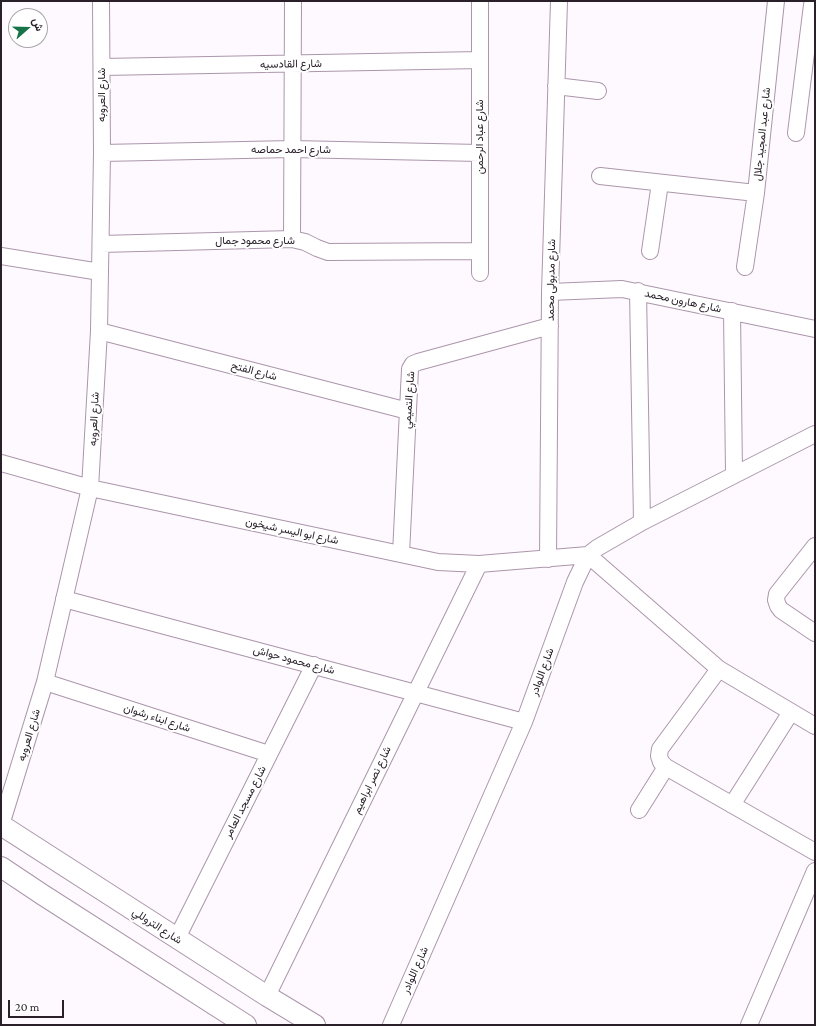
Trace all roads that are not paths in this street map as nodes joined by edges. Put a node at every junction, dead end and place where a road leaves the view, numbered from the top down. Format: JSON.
{"nodes":[{"id":1,"x":101,"y":1,"type":"edge"},
{"id":2,"x":293,"y":1,"type":"edge"},
{"id":3,"x":480,"y":1,"type":"edge"},
{"id":4,"x":559,"y":1,"type":"edge"},
{"id":5,"x":776,"y":1,"type":"edge"},
{"id":6,"x":809,"y":4,"type":"edge"},
{"id":7,"x":480,"y":60,"type":"junction"},
{"id":8,"x":293,"y":64,"type":"junction"},
{"id":9,"x":102,"y":68,"type":"junction"},
{"id":10,"x":556,"y":86,"type":"junction"},
{"id":11,"x":598,"y":91,"type":"dead end"},
{"id":12,"x":796,"y":133,"type":"dead end"},
{"id":13,"x":292,"y":150,"type":"junction"},
{"id":14,"x":102,"y":153,"type":"junction"},
{"id":15,"x":480,"y":153,"type":"junction"},
{"id":16,"x":600,"y":176,"type":"dead end"},
{"id":17,"x":660,"y":183,"type":"junction"},
{"id":18,"x":756,"y":193,"type":"junction"},
{"id":19,"x":292,"y":239,"type":"junction"},
{"id":20,"x":101,"y":244,"type":"junction"},
{"id":21,"x":480,"y":251,"type":"junction"},
{"id":22,"x":650,"y":251,"type":"dead end"},
{"id":23,"x":1,"y":256,"type":"edge"},
{"id":24,"x":745,"y":267,"type":"dead end"},
{"id":25,"x":100,"y":272,"type":"junction"},
{"id":26,"x":480,"y":273,"type":"dead end"},
{"id":27,"x":638,"y":291,"type":"junction"},
{"id":28,"x":550,"y":292,"type":"junction"},
{"id":29,"x":732,"y":311,"type":"junction"},
{"id":30,"x":550,"y":326,"type":"junction"},
{"id":31,"x":815,"y":328,"type":"edge"},
{"id":32,"x":99,"y":331,"type":"junction"},
{"id":33,"x":408,"y":411,"type":"junction"},
{"id":34,"x":815,"y":434,"type":"edge"},
{"id":35,"x":1,"y":463,"type":"edge"},
{"id":36,"x":734,"y":474,"type":"junction"},
{"id":37,"x":90,"y":488,"type":"junction"},
{"id":38,"x":642,"y":522,"type":"junction"},
{"id":39,"x":815,"y":546,"type":"edge"},
{"id":40,"x":401,"y":554,"type":"junction"},
{"id":41,"x":588,"y":555,"type":"junction"},
{"id":42,"x":548,"y":559,"type":"junction"},
{"id":43,"x":479,"y":564,"type":"junction"},
{"id":44,"x":64,"y":599,"type":"junction"},
{"id":45,"x":815,"y":633,"type":"edge"},
{"id":46,"x":314,"y":666,"type":"junction"},
{"id":47,"x":719,"y":669,"type":"junction"},
{"id":48,"x":45,"y":682,"type":"junction"},
{"id":49,"x":415,"y":693,"type":"junction"},
{"id":50,"x":790,"y":712,"type":"junction"},
{"id":51,"x":524,"y":722,"type":"junction"},
{"id":52,"x":815,"y":726,"type":"edge"},
{"id":53,"x":269,"y":754,"type":"junction"},
{"id":54,"x":666,"y":768,"type":"junction"},
{"id":55,"x":732,"y":805,"type":"junction"},
{"id":56,"x":639,"y":810,"type":"dead end"},
{"id":57,"x":1,"y":825,"type":"edge"},
{"id":58,"x":815,"y":852,"type":"edge"},
{"id":59,"x":1,"y":867,"type":"edge"},
{"id":60,"x":815,"y":871,"type":"edge"},
{"id":61,"x":177,"y":938,"type":"junction"},
{"id":62,"x":267,"y":996,"type":"junction"},
{"id":63,"x":246,"y":1025,"type":"edge"},
{"id":64,"x":315,"y":1025,"type":"edge"},
{"id":65,"x":391,"y":1025,"type":"edge"},
{"id":66,"x":749,"y":1025,"type":"edge"}],
"edges":[{"from":1,"to":9,"type":"street","name":"شارع العروبه"},
{"from":2,"to":8,"type":"street"},
{"from":3,"to":7,"type":"street","name":"شارع عباد الرحمن"},
{"from":4,"to":10,"type":"street","name":"شارع مدبولى محمد"},
{"from":5,"to":18,"type":"street","name":"شارع عبد المجيد جلال"},
{"from":6,"to":12,"type":"street"},
{"from":7,"to":8,"type":"street","name":"شارع القادسيه"},
{"from":7,"to":15,"type":"street","name":"شارع عباد الرحمن"},
{"from":8,"to":9,"type":"street","name":"شارع القادسيه"},
{"from":8,"to":13,"type":"street"},
{"from":9,"to":14,"type":"street","name":"شارع العروبه"},
{"from":10,"to":11,"type":"street"},
{"from":10,"to":28,"type":"street","name":"شارع مدبولى محمد"},
{"from":13,"to":14,"type":"street","name":"شارع احمد حماصه"},
{"from":13,"to":15,"type":"street","name":"شارع احمد حماصه"},
{"from":13,"to":19,"type":"street"},
{"from":14,"to":20,"type":"street","name":"شارع العروبه"},
{"from":15,"to":21,"type":"street","name":"شارع عباد الرحمن"},
{"from":16,"to":17,"type":"street"},
{"from":17,"to":18,"type":"street"},
{"from":17,"to":22,"type":"street"},
{"from":18,"to":24,"type":"street","name":"شارع عبد المجيد جلال"},
{"from":19,"to":20,"type":"street","name":"شارع محمود جمال"},
{"from":19,"to":21,"type":"street","name":"شارع محمود جمال"},
{"from":20,"to":25,"type":"street","name":"شارع العروبه"},
{"from":21,"to":26,"type":"street","name":"شارع عباد الرحمن"},
{"from":23,"to":25,"type":"street"},
{"from":25,"to":32,"type":"street","name":"شارع العروبه"},
{"from":27,"to":28,"type":"street","name":"شارع هارون محمد"},
{"from":27,"to":29,"type":"street","name":"شارع هارون محمد"},
{"from":27,"to":38,"type":"street"},
{"from":28,"to":30,"type":"street","name":"شارع مدبولى محمد"},
{"from":29,"to":31,"type":"street","name":"شارع هارون محمد"},
{"from":29,"to":36,"type":"street"},
{"from":30,"to":33,"type":"street","name":"شارع التميمي"},
{"from":30,"to":42,"type":"street","name":"شارع مدبولى محمد"},
{"from":32,"to":33,"type":"street","name":"شارع الفتح"},
{"from":32,"to":37,"type":"street","name":"شارع العروبه"},
{"from":33,"to":40,"type":"street","name":"شارع التميمي"},
{"from":34,"to":36,"type":"street","name":"شارع اللوادر"},
{"from":35,"to":37,"type":"street","name":"شارع ابو اليسر شيخون"},
{"from":36,"to":38,"type":"street","name":"شارع اللوادر"},
{"from":37,"to":40,"type":"street","name":"شارع ابو اليسر شيخون"},
{"from":37,"to":44,"type":"street","name":"شارع العروبه"},
{"from":38,"to":41,"type":"street","name":"شارع اللوادر"},
{"from":39,"to":45,"type":"street"},
{"from":40,"to":43,"type":"street","name":"شارع ابو اليسر شيخون"},
{"from":41,"to":42,"type":"street","name":"شارع ابو اليسر شيخون"},
{"from":41,"to":47,"type":"street"},
{"from":41,"to":51,"type":"street","name":"شارع اللوادر"},
{"from":42,"to":43,"type":"street","name":"شارع ابو اليسر شيخون"},
{"from":43,"to":49,"type":"street","name":"شارع نصر ابراهيم"},
{"from":44,"to":46,"type":"street","name":"شارع محمود حواش"},
{"from":44,"to":48,"type":"street","name":"شارع العروبه"},
{"from":46,"to":49,"type":"street","name":"شارع محمود حواش"},
{"from":46,"to":53,"type":"street","name":"شارع مسجد العامر"},
{"from":47,"to":50,"type":"street"},
{"from":47,"to":54,"type":"street"},
{"from":48,"to":53,"type":"street","name":"شارع ابناء رشوان"},
{"from":48,"to":57,"type":"street","name":"شارع العروبه"},
{"from":49,"to":51,"type":"street","name":"شارع محمود حواش"},
{"from":49,"to":62,"type":"street","name":"شارع نصر ابراهيم"},
{"from":50,"to":52,"type":"street"},
{"from":50,"to":55,"type":"street"},
{"from":51,"to":65,"type":"street","name":"شارع اللوادر"},
{"from":53,"to":61,"type":"street","name":"شارع مسجد العامر"},
{"from":54,"to":55,"type":"street"},
{"from":54,"to":56,"type":"street"},
{"from":55,"to":58,"type":"street"},
{"from":57,"to":61,"type":"street","name":"شارع التروللي"},
{"from":59,"to":63,"type":"street"},
{"from":60,"to":66,"type":"street"},
{"from":61,"to":62,"type":"street","name":"شارع التروللي"},
{"from":62,"to":64,"type":"street","name":"شارع التروللي"}]}
